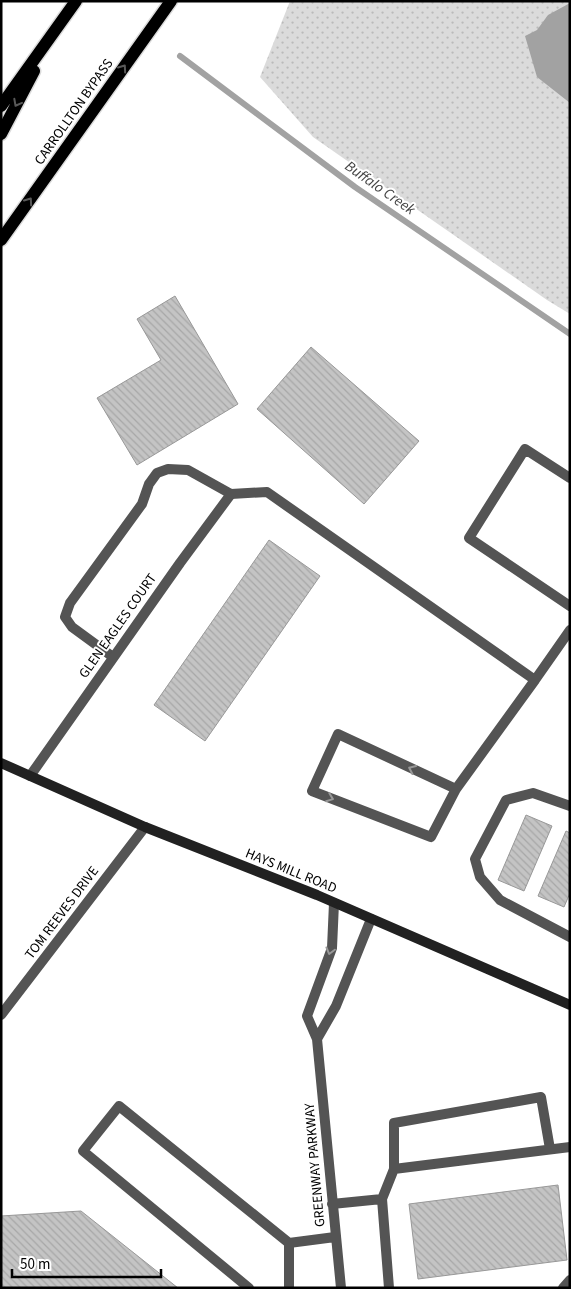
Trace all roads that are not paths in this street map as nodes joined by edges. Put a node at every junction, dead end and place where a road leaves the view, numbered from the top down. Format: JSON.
{"nodes":[{"id":1,"x":76,"y":1,"type":"edge"},
{"id":2,"x":171,"y":1,"type":"edge"},
{"id":3,"x":56,"y":29,"type":"junction"},
{"id":4,"x":1,"y":106,"type":"edge"},
{"id":5,"x":1,"y":134,"type":"edge"},
{"id":6,"x":1,"y":240,"type":"edge"},
{"id":7,"x":570,"y":478,"type":"edge"},
{"id":8,"x":231,"y":494,"type":"junction"},
{"id":9,"x":570,"y":606,"type":"edge"},
{"id":10,"x":570,"y":630,"type":"edge"},
{"id":11,"x":113,"y":657,"type":"junction"},
{"id":12,"x":535,"y":680,"type":"junction"},
{"id":13,"x":1,"y":763,"type":"edge"},
{"id":14,"x":30,"y":776,"type":"junction"},
{"id":15,"x":456,"y":789,"type":"junction"},
{"id":16,"x":570,"y":806,"type":"edge"},
{"id":17,"x":145,"y":827,"type":"junction"},
{"id":18,"x":334,"y":903,"type":"junction"},
{"id":19,"x":371,"y":919,"type":"junction"},
{"id":20,"x":570,"y":937,"type":"edge"},
{"id":21,"x":570,"y":1005,"type":"edge"},
{"id":22,"x":1,"y":1016,"type":"edge"},
{"id":23,"x":317,"y":1039,"type":"junction"},
{"id":24,"x":550,"y":1149,"type":"junction"},
{"id":25,"x":569,"y":1150,"type":"edge"},
{"id":26,"x":394,"y":1168,"type":"junction"},
{"id":27,"x":382,"y":1199,"type":"junction"},
{"id":28,"x":332,"y":1204,"type":"junction"},
{"id":29,"x":335,"y":1236,"type":"junction"},
{"id":30,"x":289,"y":1243,"type":"junction"},
{"id":31,"x":570,"y":1280,"type":"edge"},
{"id":32,"x":249,"y":1288,"type":"edge"},
{"id":33,"x":289,"y":1288,"type":"edge"},
{"id":34,"x":341,"y":1288,"type":"edge"},
{"id":35,"x":389,"y":1288,"type":"edge"},
{"id":36,"x":563,"y":1288,"type":"edge"}],
"edges":[{"from":1,"to":3,"type":"main road"},
{"from":6,"to":2,"type":"main road","name":"CARROLLTON BYPASS","one_way":true},
{"from":3,"to":4,"type":"main road"},
{"from":3,"to":5,"type":"main road","one_way":true},
{"from":7,"to":9,"type":"street"},
{"from":8,"to":11,"type":"street","name":"GLEN EAGLES COURT"},
{"from":8,"to":11,"type":"street"},
{"from":8,"to":12,"type":"street"},
{"from":10,"to":12,"type":"street"},
{"from":11,"to":14,"type":"street","name":"GLEN EAGLES COURT"},
{"from":12,"to":15,"type":"street"},
{"from":13,"to":14,"type":"street","name":"HAYS MILL ROAD"},
{"from":14,"to":17,"type":"street","name":"HAYS MILL ROAD"},
{"from":15,"to":15,"type":"street","one_way":true},
{"from":16,"to":20,"type":"street"},
{"from":17,"to":18,"type":"street","name":"HAYS MILL ROAD"},
{"from":17,"to":22,"type":"street","name":"TOM REEVES DRIVE"},
{"from":18,"to":19,"type":"street","name":"HAYS MILL ROAD"},
{"from":18,"to":23,"type":"street","name":"GREENWAY PARKWAY","one_way":true},
{"from":19,"to":21,"type":"street","name":"HAYS MILL ROAD"},
{"from":19,"to":23,"type":"street"},
{"from":23,"to":28,"type":"street","name":"GREENWAY PARKWAY"},
{"from":24,"to":25,"type":"street"},
{"from":24,"to":26,"type":"street"},
{"from":24,"to":26,"type":"street"},
{"from":26,"to":27,"type":"street"},
{"from":27,"to":28,"type":"street"},
{"from":27,"to":35,"type":"street"},
{"from":28,"to":29,"type":"street","name":"GREENWAY PARKWAY"},
{"from":29,"to":30,"type":"street"},
{"from":29,"to":34,"type":"street","name":"GREENWAY PARKWAY"},
{"from":30,"to":32,"type":"street"},
{"from":30,"to":33,"type":"street"},
{"from":31,"to":36,"type":"street"}]}
